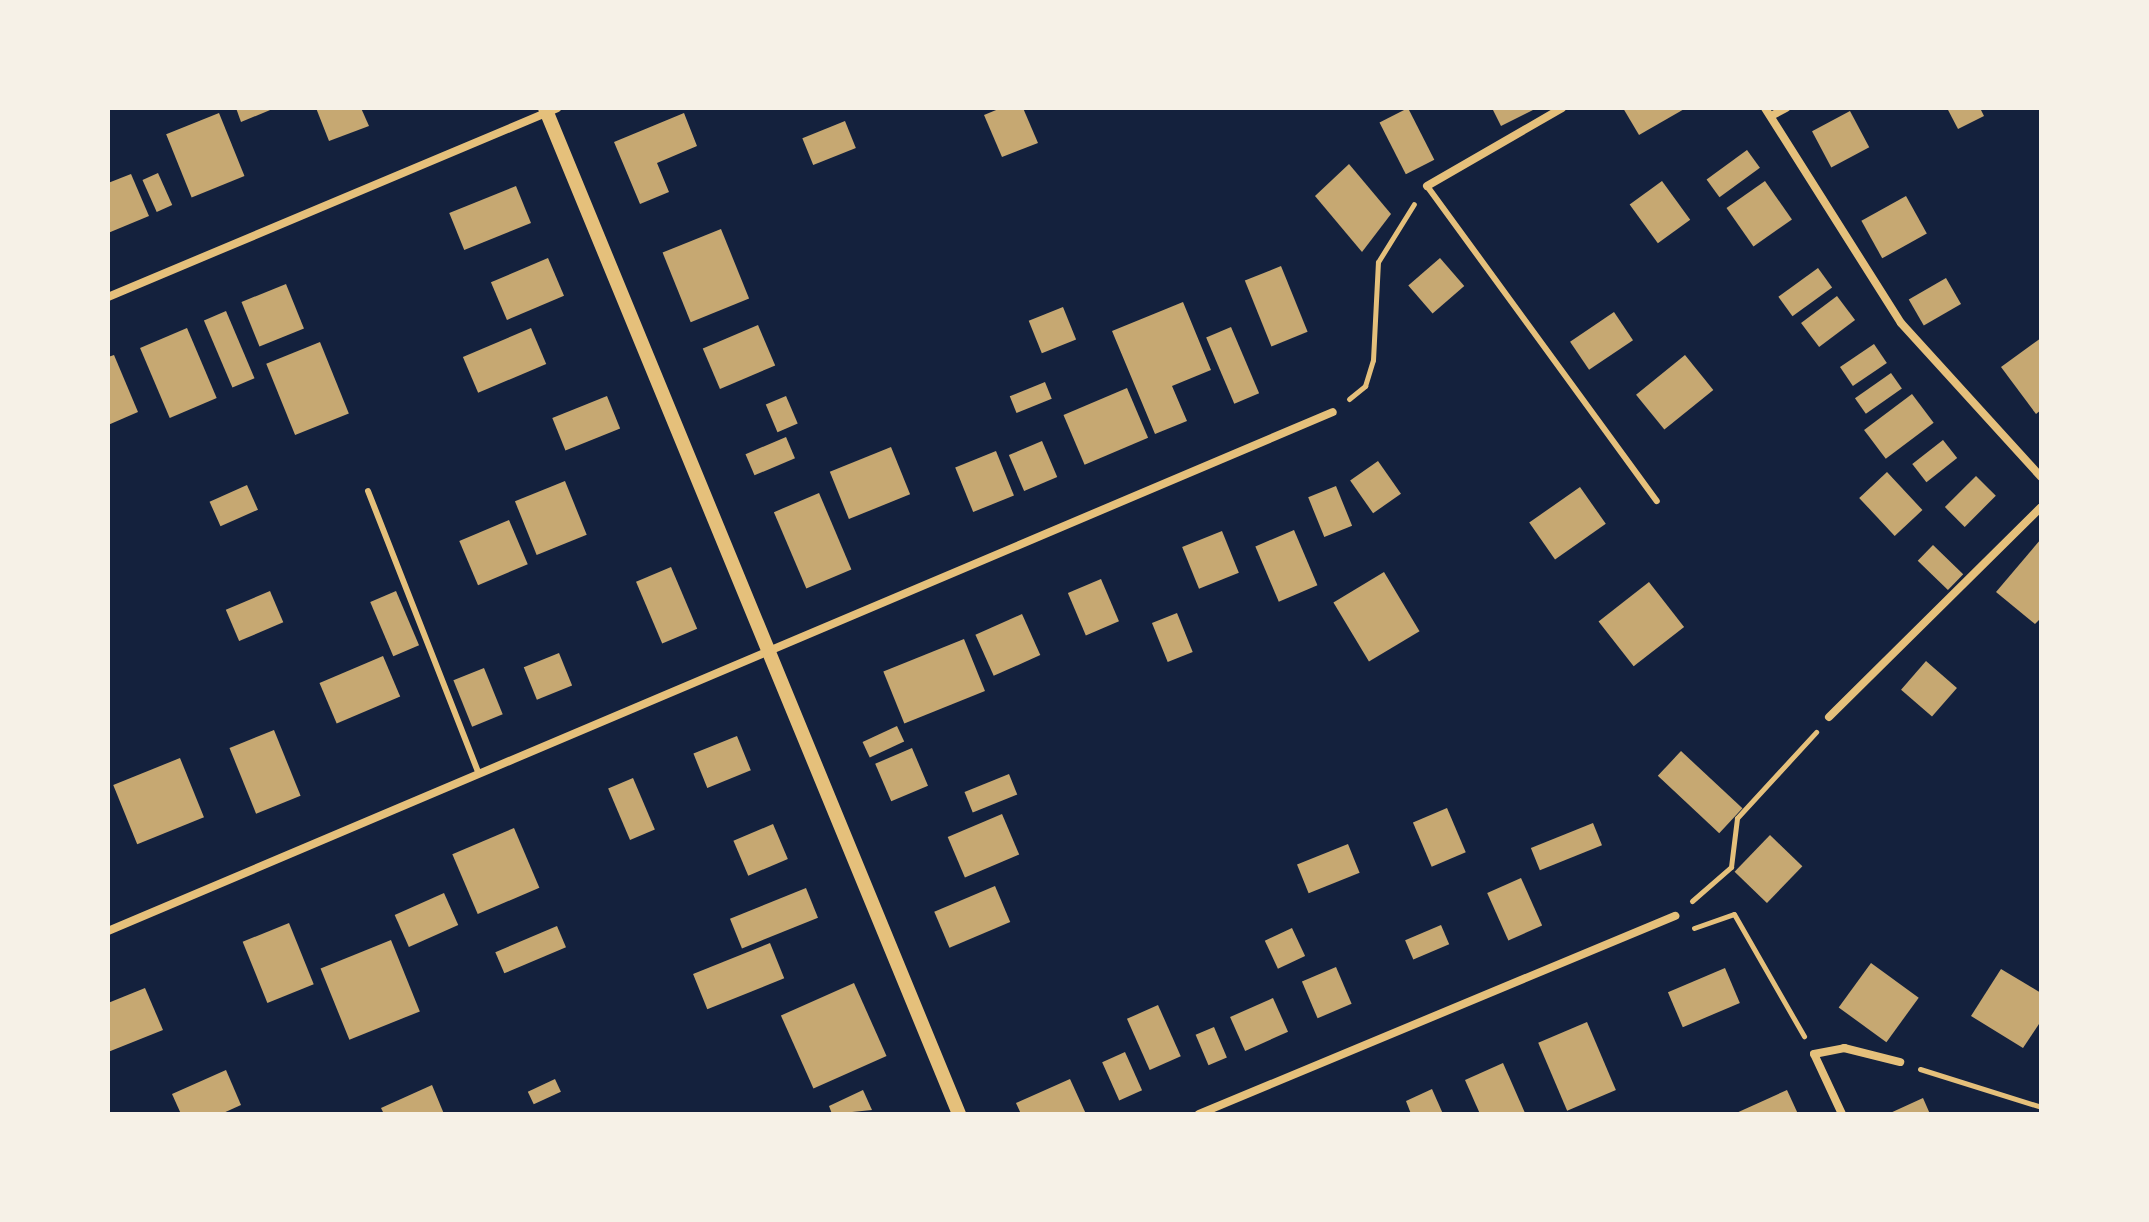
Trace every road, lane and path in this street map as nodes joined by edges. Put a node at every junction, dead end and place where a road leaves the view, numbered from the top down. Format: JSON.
{"nodes":[{"id":1,"x":1562,"y":108,"type":"edge"},
{"id":2,"x":1786,"y":108,"type":"edge"},
{"id":3,"x":550,"y":109,"type":"edge"},
{"id":4,"x":1768,"y":112,"type":"edge"},
{"id":5,"x":1427,"y":186,"type":"junction"},
{"id":6,"x":108,"y":297,"type":"edge"},
{"id":7,"x":1333,"y":412,"type":"joint"},
{"id":8,"x":2041,"y":477,"type":"edge"},
{"id":9,"x":368,"y":491,"type":"dead end"},
{"id":10,"x":1657,"y":501,"type":"dead end"},
{"id":11,"x":2041,"y":507,"type":"edge"},
{"id":12,"x":769,"y":651,"type":"junction"},
{"id":13,"x":1829,"y":717,"type":"joint"},
{"id":14,"x":479,"y":774,"type":"junction"},
{"id":15,"x":1675,"y":916,"type":"junction"},
{"id":16,"x":108,"y":931,"type":"edge"},
{"id":17,"x":1814,"y":1054,"type":"junction"},
{"id":18,"x":1900,"y":1062,"type":"joint"},
{"id":19,"x":2041,"y":1107,"type":"edge"},
{"id":20,"x":959,"y":1114,"type":"edge"},
{"id":21,"x":1199,"y":1114,"type":"edge"},
{"id":22,"x":1842,"y":1114,"type":"edge"}],
"edges":[{"from":1,"to":5,"type":"street"},
{"from":2,"to":4,"type":"street"},
{"from":3,"to":6,"type":"street"},
{"from":3,"to":12,"type":"street"},
{"from":4,"to":8,"type":"street"},
{"from":5,"to":7,"type":"path"},
{"from":5,"to":10,"type":"lane"},
{"from":7,"to":12,"type":"street"},
{"from":9,"to":14,"type":"lane"},
{"from":11,"to":13,"type":"street"},
{"from":12,"to":14,"type":"street"},
{"from":12,"to":20,"type":"street"},
{"from":13,"to":15,"type":"path"},
{"from":14,"to":16,"type":"street"},
{"from":15,"to":17,"type":"path"},
{"from":15,"to":21,"type":"street"},
{"from":17,"to":18,"type":"street"},
{"from":17,"to":22,"type":"street"},
{"from":18,"to":19,"type":"path"}]}
